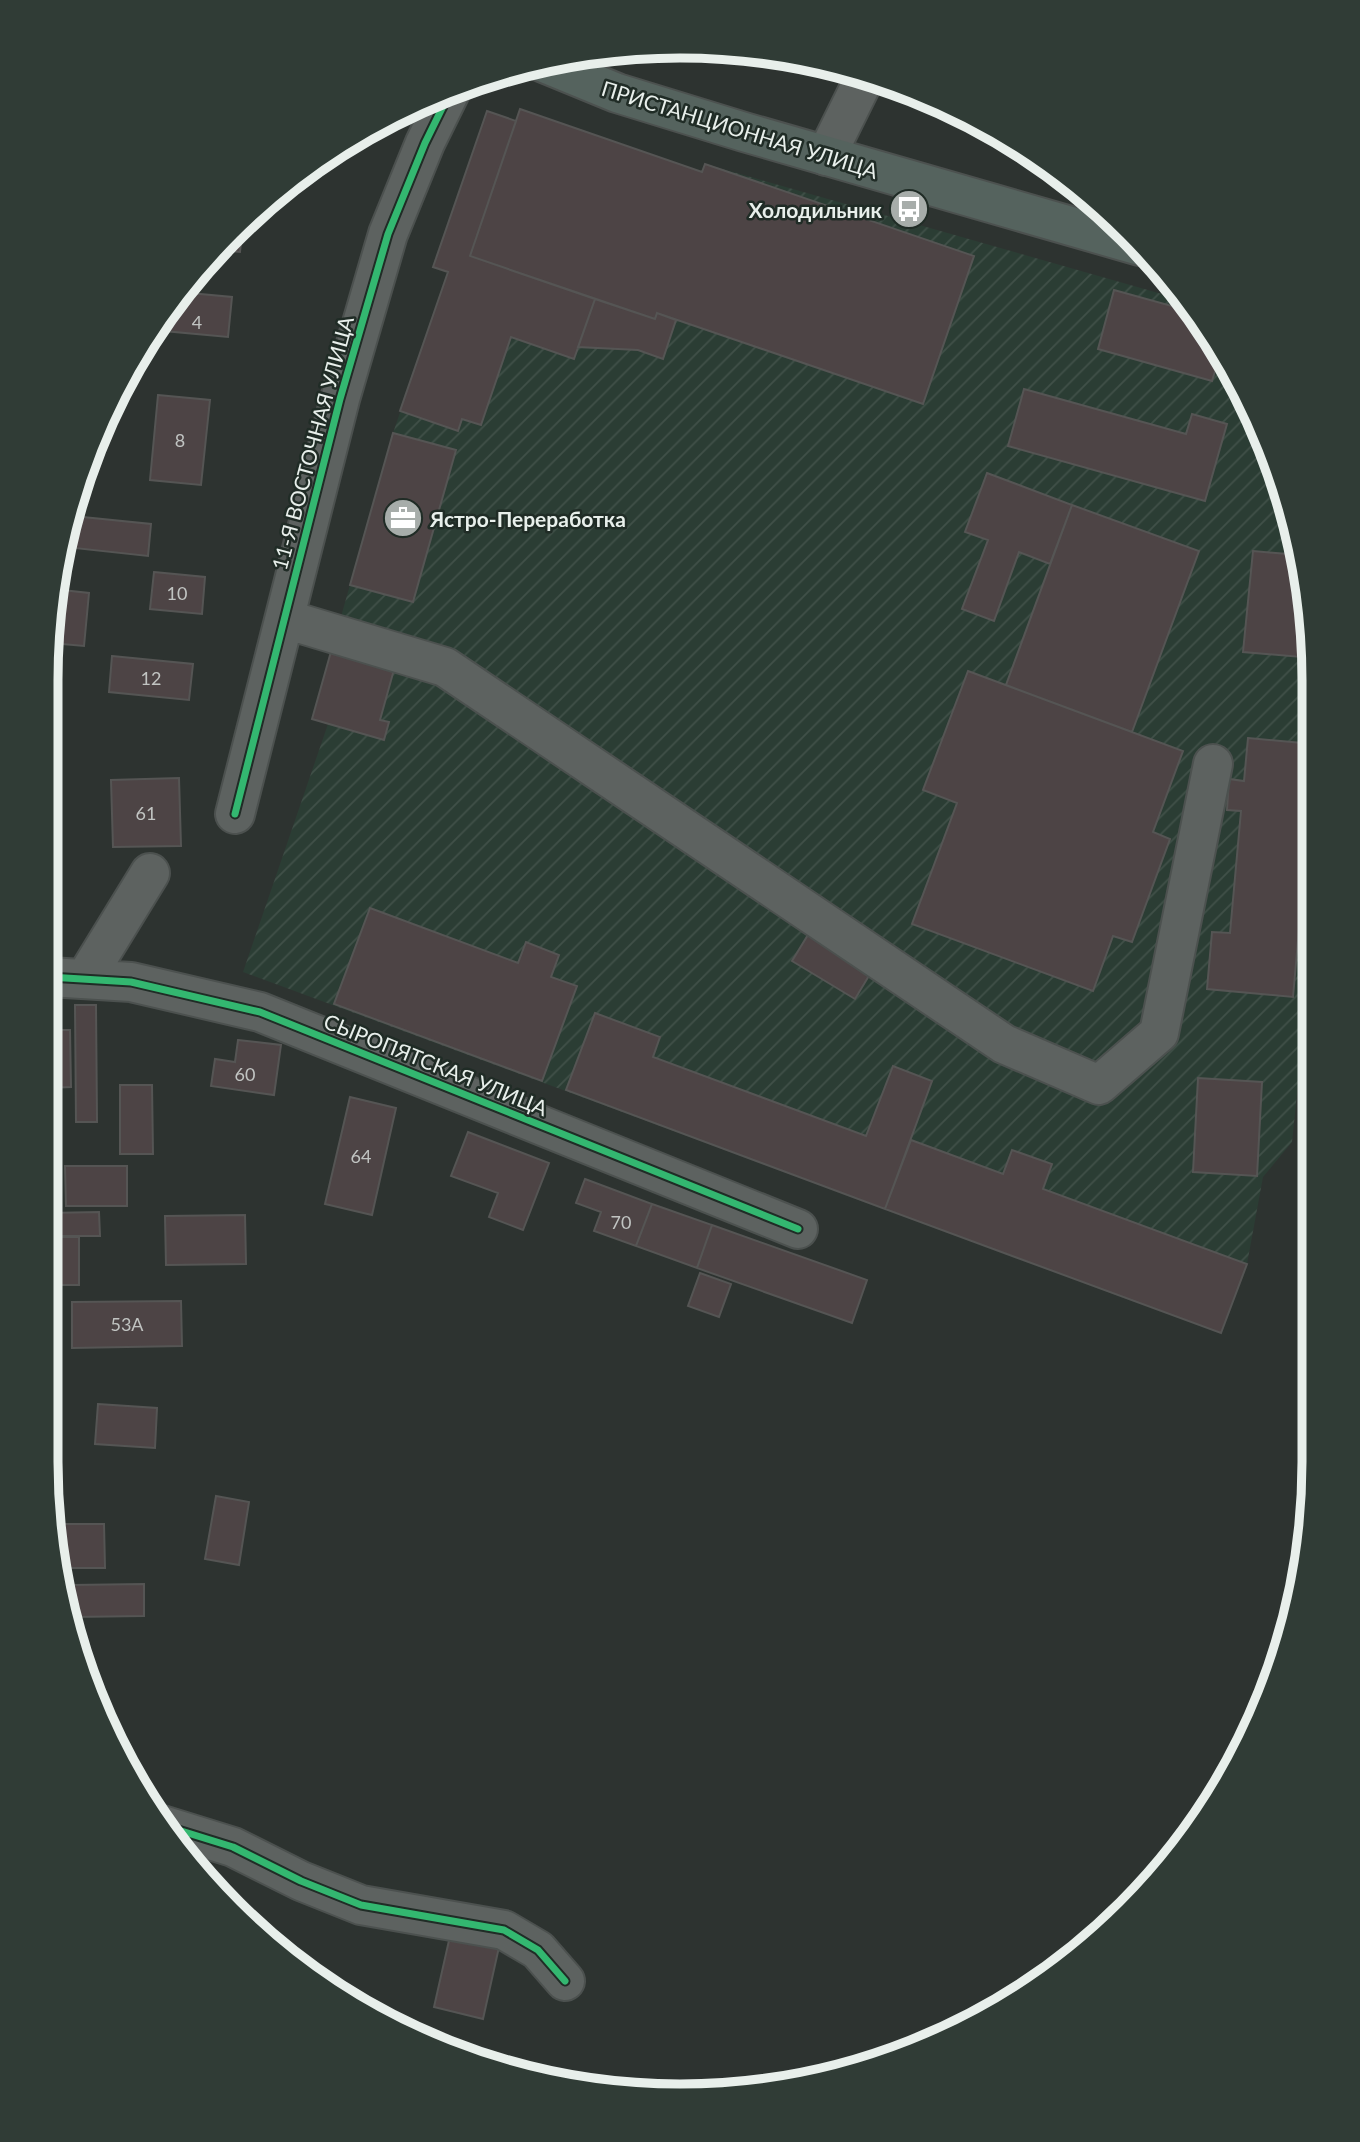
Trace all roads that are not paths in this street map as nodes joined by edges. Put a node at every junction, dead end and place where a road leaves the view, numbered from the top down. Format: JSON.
{"nodes":[{"id":1,"x":560,"y":70,"type":"edge"},
{"id":2,"x":861,"y":85,"type":"edge"},
{"id":3,"x":444,"y":104,"type":"edge"},
{"id":4,"x":826,"y":156,"type":"junction"},
{"id":5,"x":1120,"y":240,"type":"edge"},
{"id":6,"x":285,"y":619,"type":"junction"},
{"id":7,"x":1213,"y":764,"type":"dead end"},
{"id":8,"x":235,"y":814,"type":"dead end"},
{"id":9,"x":150,"y":873,"type":"dead end"},
{"id":10,"x":67,"y":978,"type":"edge"},
{"id":11,"x":798,"y":1229,"type":"dead end"},
{"id":12,"x":178,"y":1830,"type":"edge"},
{"id":13,"x":565,"y":1981,"type":"dead end"}],
"edges":[{"from":1,"to":4,"type":"main road","name":"ПРИСТАНЦИОННАЯ УЛИЦА"},
{"from":2,"to":4,"type":"street"},
{"from":3,"to":6,"type":"street","name":"11-Я ВОСТОЧНАЯ УЛИЦА"},
{"from":4,"to":5,"type":"main road","name":"ПРИСТАНЦИОННАЯ УЛИЦА"},
{"from":6,"to":7,"type":"street"},
{"from":6,"to":8,"type":"street","name":"11-Я ВОСТОЧНАЯ УЛИЦА"},
{"from":9,"to":10,"type":"street"},
{"from":10,"to":11,"type":"street","name":"СЫРОПЯТСКАЯ УЛИЦА"},
{"from":12,"to":13,"type":"street"}]}
